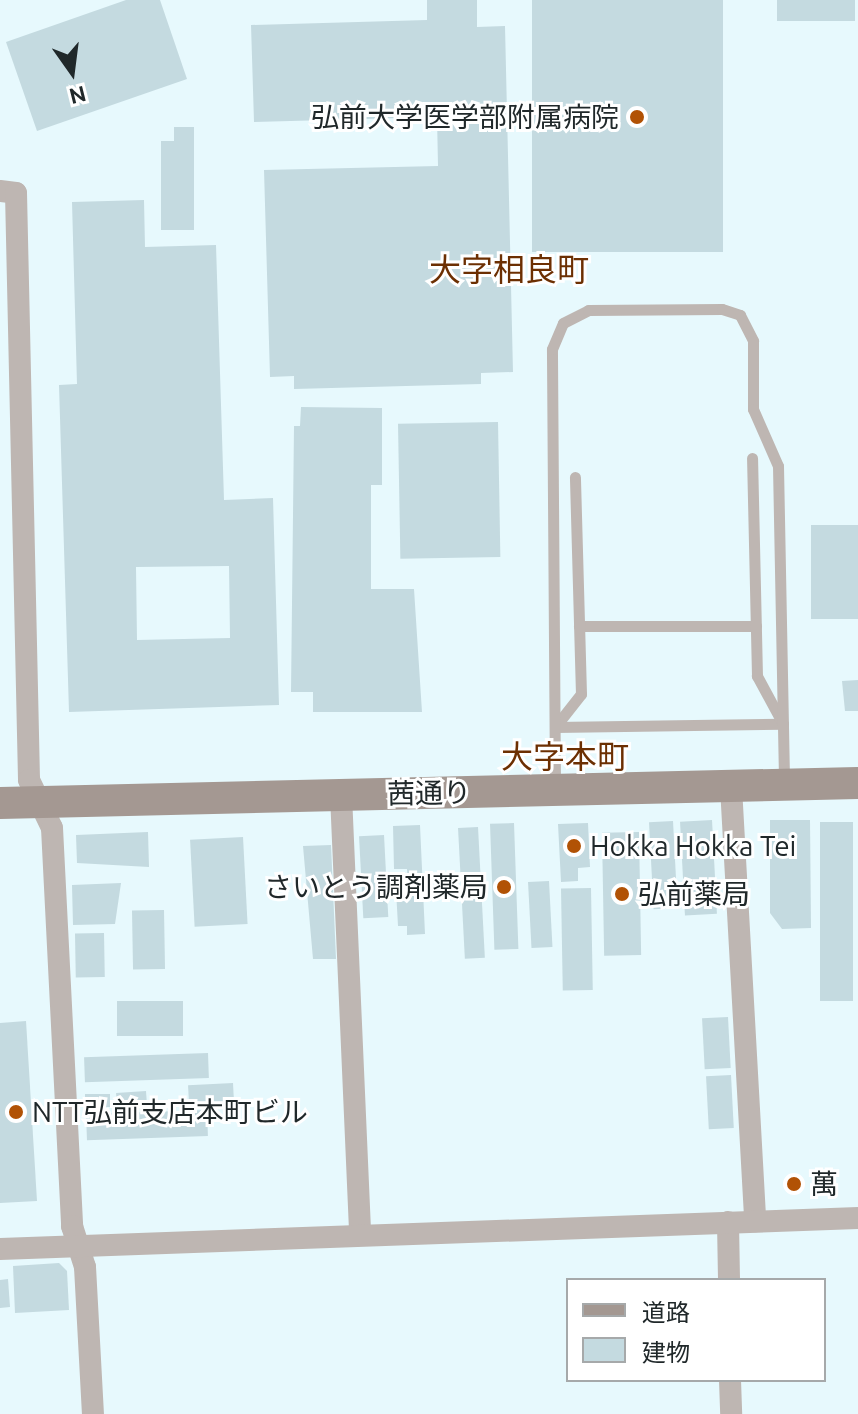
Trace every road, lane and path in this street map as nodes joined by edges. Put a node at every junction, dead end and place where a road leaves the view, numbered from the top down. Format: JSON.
{"nodes":[{"id":1,"x":0,"y":191,"type":"edge"},
{"id":2,"x":752,"y":458,"type":"dead end"},
{"id":3,"x":575,"y":477,"type":"dead end"},
{"id":4,"x":579,"y":626,"type":"junction"},
{"id":5,"x":756,"y":626,"type":"junction"},
{"id":6,"x":783,"y":724,"type":"junction"},
{"id":7,"x":555,"y":727,"type":"junction"},
{"id":8,"x":858,"y":783,"type":"edge"},
{"id":9,"x":784,"y":785,"type":"junction"},
{"id":10,"x":731,"y":787,"type":"junction"},
{"id":11,"x":555,"y":790,"type":"junction"},
{"id":12,"x":341,"y":795,"type":"junction"},
{"id":13,"x":42,"y":802,"type":"junction"},
{"id":14,"x":0,"y":803,"type":"edge"},
{"id":15,"x":858,"y":1218,"type":"edge"},
{"id":16,"x":755,"y":1221,"type":"junction"},
{"id":17,"x":728,"y":1222,"type":"junction"},
{"id":18,"x":360,"y":1235,"type":"junction"},
{"id":19,"x":78,"y":1246,"type":"junction"},
{"id":20,"x":0,"y":1249,"type":"edge"},
{"id":21,"x":729,"y":1278,"type":"edge"},
{"id":22,"x":730,"y":1382,"type":"edge"},
{"id":23,"x":93,"y":1414,"type":"edge"},
{"id":24,"x":731,"y":1414,"type":"edge"}],
"edges":[{"from":1,"to":13,"type":"street"},
{"from":2,"to":5,"type":"lane"},
{"from":3,"to":4,"type":"lane"},
{"from":4,"to":5,"type":"lane"},
{"from":4,"to":7,"type":"lane"},
{"from":5,"to":6,"type":"lane"},
{"from":6,"to":7,"type":"lane"},
{"from":6,"to":7,"type":"lane"},
{"from":6,"to":9,"type":"lane"},
{"from":7,"to":11,"type":"lane"},
{"from":8,"to":9,"type":"street","name":"茜通り"},
{"from":9,"to":10,"type":"street","name":"茜通り"},
{"from":10,"to":11,"type":"street","name":"茜通り"},
{"from":10,"to":16,"type":"street"},
{"from":11,"to":12,"type":"street","name":"茜通り"},
{"from":12,"to":13,"type":"street","name":"茜通り"},
{"from":12,"to":18,"type":"street"},
{"from":13,"to":14,"type":"street","name":"茜通り"},
{"from":13,"to":19,"type":"street"},
{"from":15,"to":16,"type":"street"},
{"from":16,"to":17,"type":"street"},
{"from":17,"to":18,"type":"street"},
{"from":17,"to":21,"type":"street"},
{"from":18,"to":19,"type":"street"},
{"from":19,"to":20,"type":"street"},
{"from":19,"to":23,"type":"street"},
{"from":22,"to":24,"type":"street"}]}
